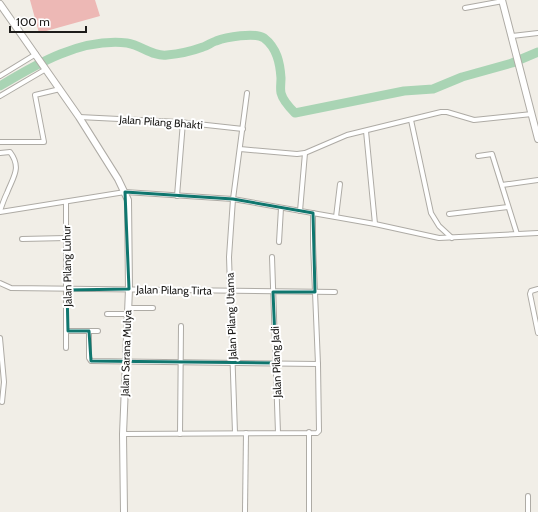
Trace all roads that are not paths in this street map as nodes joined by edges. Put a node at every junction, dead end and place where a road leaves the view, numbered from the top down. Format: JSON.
{"nodes":[{"id":1,"x":503,"y":1,"type":"edge"},
{"id":2,"x":0,"y":4,"type":"edge"},
{"id":3,"x":464,"y":8,"type":"dead end"},
{"id":4,"x":538,"y":33,"type":"edge"},
{"id":5,"x":512,"y":36,"type":"junction"},
{"id":6,"x":36,"y":55,"type":"junction"},
{"id":7,"x":45,"y":68,"type":"junction"},
{"id":8,"x":0,"y":76,"type":"edge"},
{"id":9,"x":60,"y":88,"type":"junction"},
{"id":10,"x":247,"y":93,"type":"dead end"},
{"id":11,"x":0,"y":96,"type":"edge"},
{"id":12,"x":535,"y":113,"type":"edge"},
{"id":13,"x":79,"y":117,"type":"junction"},
{"id":14,"x":411,"y":120,"type":"junction"},
{"id":15,"x":183,"y":122,"type":"junction"},
{"id":16,"x":243,"y":129,"type":"junction"},
{"id":17,"x":366,"y":131,"type":"junction"},
{"id":18,"x":538,"y":139,"type":"edge"},
{"id":19,"x":0,"y":142,"type":"edge"},
{"id":20,"x":240,"y":150,"type":"junction"},
{"id":21,"x":0,"y":153,"type":"edge"},
{"id":22,"x":305,"y":153,"type":"junction"},
{"id":23,"x":478,"y":156,"type":"dead end"},
{"id":24,"x":538,"y":180,"type":"edge"},
{"id":25,"x":340,"y":184,"type":"dead end"},
{"id":26,"x":502,"y":185,"type":"junction"},
{"id":27,"x":125,"y":193,"type":"junction"},
{"id":28,"x":177,"y":196,"type":"junction"},
{"id":29,"x":233,"y":199,"type":"junction"},
{"id":30,"x":66,"y":202,"type":"junction"},
{"id":31,"x":508,"y":207,"type":"junction"},
{"id":32,"x":281,"y":208,"type":"junction"},
{"id":33,"x":300,"y":211,"type":"junction"},
{"id":34,"x":0,"y":212,"type":"edge"},
{"id":35,"x":313,"y":214,"type":"junction"},
{"id":36,"x":449,"y":214,"type":"dead end"},
{"id":37,"x":336,"y":218,"type":"junction"},
{"id":38,"x":375,"y":224,"type":"junction"},
{"id":39,"x":538,"y":233,"type":"edge"},
{"id":40,"x":517,"y":234,"type":"junction"},
{"id":41,"x":66,"y":238,"type":"junction"},
{"id":42,"x":452,"y":238,"type":"junction"},
{"id":43,"x":22,"y":239,"type":"dead end"},
{"id":44,"x":279,"y":242,"type":"dead end"},
{"id":45,"x":272,"y":257,"type":"dead end"},
{"id":46,"x":0,"y":283,"type":"edge"},
{"id":47,"x":129,"y":289,"type":"junction"},
{"id":48,"x":538,"y":289,"type":"edge"},
{"id":49,"x":67,"y":290,"type":"junction"},
{"id":50,"x":231,"y":292,"type":"junction"},
{"id":51,"x":273,"y":292,"type":"junction"},
{"id":52,"x":315,"y":292,"type":"junction"},
{"id":53,"x":336,"y":292,"type":"dead end"},
{"id":54,"x":153,"y":308,"type":"dead end"},
{"id":55,"x":128,"y":311,"type":"junction"},
{"id":56,"x":107,"y":314,"type":"dead end"},
{"id":57,"x":537,"y":323,"type":"edge"},
{"id":58,"x":181,"y":326,"type":"dead end"},
{"id":59,"x":68,"y":331,"type":"junction"},
{"id":60,"x":88,"y":331,"type":"junction"},
{"id":61,"x":98,"y":332,"type":"dead end"},
{"id":62,"x":538,"y":333,"type":"edge"},
{"id":63,"x":0,"y":338,"type":"edge"},
{"id":64,"x":66,"y":348,"type":"dead end"},
{"id":65,"x":127,"y":361,"type":"junction"},
{"id":66,"x":181,"y":362,"type":"junction"},
{"id":67,"x":233,"y":362,"type":"junction"},
{"id":68,"x":276,"y":363,"type":"junction"},
{"id":69,"x":318,"y":364,"type":"junction"},
{"id":70,"x":2,"y":402,"type":"dead end"},
{"id":71,"x":309,"y":432,"type":"junction"},
{"id":72,"x":235,"y":433,"type":"junction"},
{"id":73,"x":246,"y":433,"type":"junction"},
{"id":74,"x":278,"y":433,"type":"junction"},
{"id":75,"x":123,"y":434,"type":"junction"},
{"id":76,"x":180,"y":434,"type":"junction"},
{"id":77,"x":528,"y":496,"type":"dead end"},
{"id":78,"x":124,"y":512,"type":"edge"},
{"id":79,"x":245,"y":512,"type":"edge"},
{"id":80,"x":309,"y":512,"type":"edge"},
{"id":81,"x":528,"y":512,"type":"edge"}],
"edges":[{"from":1,"to":3,"type":"street"},
{"from":1,"to":5,"type":"street"},
{"from":2,"to":6,"type":"street"},
{"from":4,"to":5,"type":"street"},
{"from":5,"to":12,"type":"street"},
{"from":6,"to":7,"type":"street"},
{"from":6,"to":8,"type":"street"},
{"from":7,"to":9,"type":"street"},
{"from":7,"to":11,"type":"street"},
{"from":9,"to":13,"type":"street"},
{"from":9,"to":19,"type":"street"},
{"from":10,"to":16,"type":"street","name":"Jalan Pilang Utama"},
{"from":12,"to":14,"type":"street"},
{"from":12,"to":18,"type":"street"},
{"from":13,"to":15,"type":"street","name":"Jalan Pilang Bhakti"},
{"from":13,"to":27,"type":"street"},
{"from":14,"to":17,"type":"street"},
{"from":14,"to":42,"type":"street"},
{"from":15,"to":16,"type":"street","name":"Jalan Pilang Bhakti"},
{"from":15,"to":28,"type":"street"},
{"from":16,"to":20,"type":"street","name":"Jalan Pilang Utama"},
{"from":17,"to":22,"type":"street"},
{"from":17,"to":38,"type":"street"},
{"from":20,"to":22,"type":"street"},
{"from":20,"to":29,"type":"street","name":"Jalan Pilang Utama"},
{"from":21,"to":34,"type":"street"},
{"from":22,"to":33,"type":"street"},
{"from":23,"to":26,"type":"street"},
{"from":24,"to":26,"type":"street"},
{"from":25,"to":37,"type":"street"},
{"from":26,"to":31,"type":"street"},
{"from":27,"to":28,"type":"street"},
{"from":27,"to":30,"type":"street"},
{"from":27,"to":47,"type":"street","name":"Jalan Sarana Mulya"},
{"from":28,"to":29,"type":"street"},
{"from":29,"to":32,"type":"street"},
{"from":29,"to":50,"type":"street","name":"Jalan Pilang Utama"},
{"from":30,"to":34,"type":"street"},
{"from":30,"to":41,"type":"street","name":"Jalan Pilang Luhur"},
{"from":31,"to":36,"type":"street"},
{"from":31,"to":40,"type":"street"},
{"from":32,"to":33,"type":"street"},
{"from":32,"to":44,"type":"street"},
{"from":33,"to":35,"type":"street"},
{"from":35,"to":37,"type":"street"},
{"from":35,"to":52,"type":"street"},
{"from":37,"to":38,"type":"street"},
{"from":38,"to":42,"type":"street"},
{"from":39,"to":40,"type":"street"},
{"from":40,"to":42,"type":"street"},
{"from":41,"to":43,"type":"street"},
{"from":41,"to":49,"type":"street","name":"Jalan Pilang Luhur"},
{"from":45,"to":51,"type":"street","name":"Jalan Pilang Jadi"},
{"from":46,"to":49,"type":"street","name":"Jalan Pilang Tirta"},
{"from":47,"to":49,"type":"street","name":"Jalan Pilang Tirta"},
{"from":47,"to":50,"type":"street","name":"Jalan Pilang Tirta"},
{"from":47,"to":55,"type":"street","name":"Jalan Sarana Mulya"},
{"from":48,"to":57,"type":"street"},
{"from":49,"to":59,"type":"street","name":"Jalan Pilang Luhur"},
{"from":50,"to":51,"type":"street","name":"Jalan Pilang Tirta"},
{"from":50,"to":67,"type":"street","name":"Jalan Pilang Utama"},
{"from":51,"to":52,"type":"street","name":"Jalan Pilang Tirta"},
{"from":51,"to":68,"type":"street","name":"Jalan Pilang Jadi"},
{"from":52,"to":53,"type":"street","name":"Jalan Pilang Tirta"},
{"from":52,"to":69,"type":"street"},
{"from":54,"to":55,"type":"street"},
{"from":55,"to":56,"type":"street"},
{"from":55,"to":65,"type":"street","name":"Jalan Sarana Mulya"},
{"from":57,"to":62,"type":"street"},
{"from":58,"to":66,"type":"street"},
{"from":59,"to":60,"type":"street"},
{"from":59,"to":64,"type":"street","name":"Jalan Pilang Luhur"},
{"from":60,"to":61,"type":"street"},
{"from":60,"to":65,"type":"street"},
{"from":63,"to":70,"type":"street"},
{"from":65,"to":66,"type":"street"},
{"from":65,"to":75,"type":"street","name":"Jalan Sarana Mulya"},
{"from":66,"to":67,"type":"street"},
{"from":66,"to":76,"type":"street"},
{"from":67,"to":68,"type":"street"},
{"from":67,"to":72,"type":"street","name":"Jalan Pilang Utama"},
{"from":68,"to":69,"type":"street"},
{"from":68,"to":74,"type":"street","name":"Jalan Pilang Jadi"},
{"from":69,"to":71,"type":"street"},
{"from":71,"to":74,"type":"street"},
{"from":71,"to":80,"type":"street"},
{"from":72,"to":73,"type":"street"},
{"from":72,"to":76,"type":"street"},
{"from":73,"to":74,"type":"street"},
{"from":73,"to":79,"type":"street"},
{"from":75,"to":76,"type":"street"},
{"from":75,"to":78,"type":"street","name":"Jalan Sarana Mulya"},
{"from":77,"to":81,"type":"street"}]}
